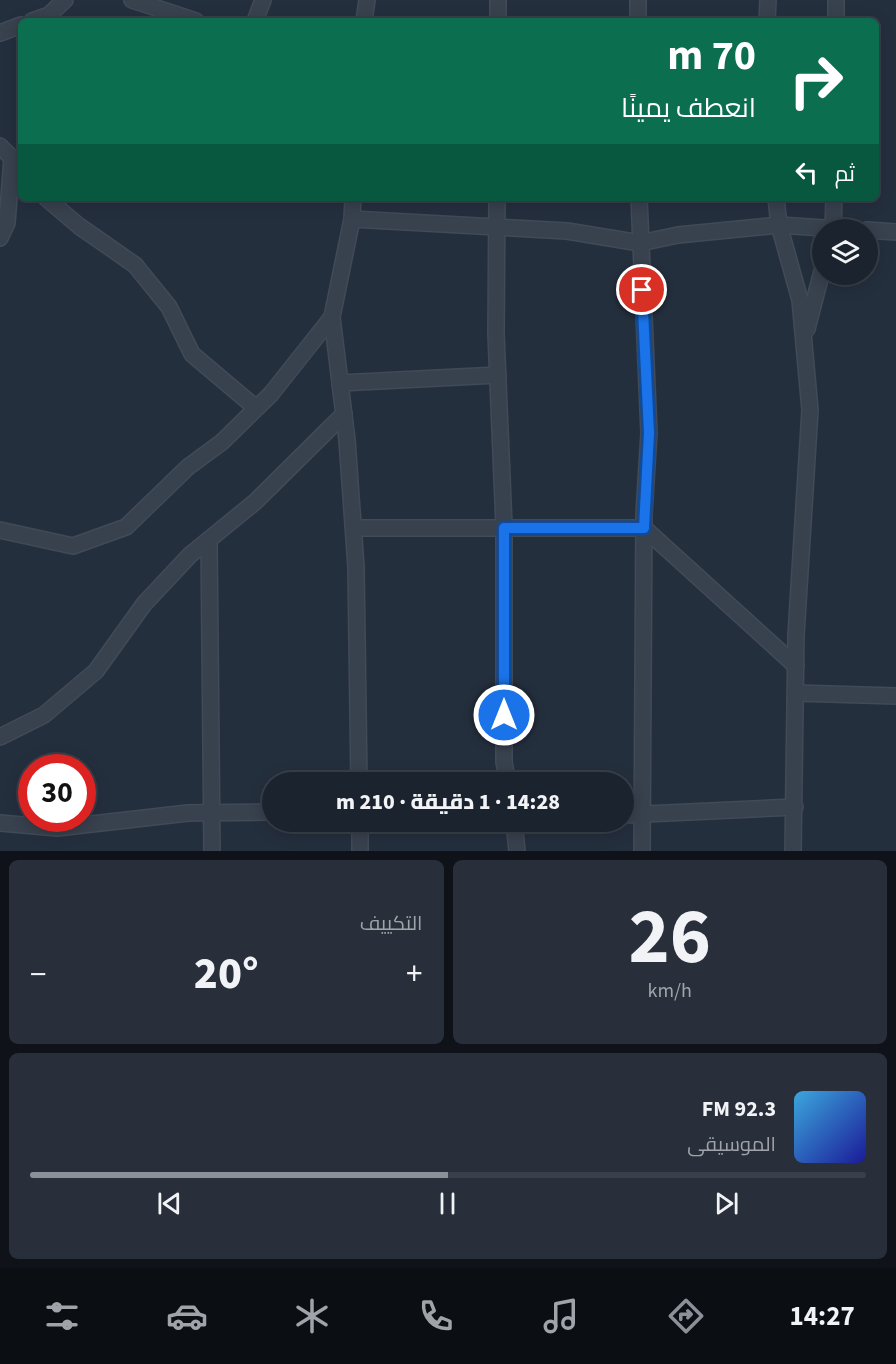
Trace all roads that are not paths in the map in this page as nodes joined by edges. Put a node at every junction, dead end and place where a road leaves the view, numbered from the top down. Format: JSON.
{"nodes":[{"id":1,"x":65,"y":0,"type":"edge"},
{"id":2,"x":132,"y":0,"type":"edge"},
{"id":3,"x":263,"y":0,"type":"edge"},
{"id":4,"x":368,"y":0,"type":"edge"},
{"id":5,"x":498,"y":0,"type":"edge"},
{"id":6,"x":638,"y":0,"type":"edge"},
{"id":7,"x":768,"y":0,"type":"edge"},
{"id":8,"x":836,"y":0,"type":"edge"},
{"id":9,"x":40,"y":18,"type":"edge"},
{"id":10,"x":187,"y":18,"type":"edge"},
{"id":11,"x":256,"y":18,"type":"edge"},
{"id":12,"x":365,"y":18,"type":"edge"},
{"id":13,"x":498,"y":18,"type":"edge"},
{"id":14,"x":638,"y":18,"type":"edge"},
{"id":15,"x":767,"y":18,"type":"edge"},
{"id":16,"x":836,"y":18,"type":"edge"},
{"id":17,"x":18,"y":26,"type":"edge"},
{"id":18,"x":0,"y":33,"type":"edge"},
{"id":19,"x":0,"y":146,"type":"edge"},
{"id":20,"x":17,"y":162,"type":"edge"},
{"id":21,"x":49,"y":201,"type":"edge"},
{"id":22,"x":353,"y":201,"type":"edge"},
{"id":23,"x":497,"y":201,"type":"edge"},
{"id":24,"x":639,"y":201,"type":"edge"},
{"id":25,"x":776,"y":201,"type":"edge"},
{"id":26,"x":834,"y":201,"type":"edge"},
{"id":27,"x":352,"y":219,"type":"junction"},
{"id":28,"x":833,"y":219,"type":"edge"},
{"id":29,"x":778,"y":225,"type":"junction"},
{"id":30,"x":812,"y":227,"type":"edge"},
{"id":31,"x":496,"y":228,"type":"junction"},
{"id":32,"x":878,"y":231,"type":"edge"},
{"id":33,"x":896,"y":232,"type":"edge"},
{"id":34,"x":0,"y":238,"type":"edge"},
{"id":35,"x":640,"y":243,"type":"junction"},
{"id":36,"x":818,"y":285,"type":"edge"},
{"id":37,"x":332,"y":317,"type":"junction"},
{"id":38,"x":804,"y":342,"type":"junction"},
{"id":39,"x":498,"y":375,"type":"junction"},
{"id":40,"x":340,"y":383,"type":"junction"},
{"id":41,"x":256,"y":408,"type":"junction"},
{"id":42,"x":344,"y":414,"type":"junction"},
{"id":43,"x":354,"y":528,"type":"junction"},
{"id":44,"x":504,"y":528,"type":"junction"},
{"id":45,"x":644,"y":528,"type":"junction"},
{"id":46,"x":0,"y":530,"type":"edge"},
{"id":47,"x":209,"y":540,"type":"junction"},
{"id":48,"x":796,"y":666,"type":"junction"},
{"id":49,"x":796,"y":693,"type":"junction"},
{"id":50,"x":896,"y":696,"type":"edge"},
{"id":51,"x":0,"y":737,"type":"edge"},
{"id":52,"x":359,"y":772,"type":"edge"},
{"id":53,"x":506,"y":772,"type":"edge"},
{"id":54,"x":795,"y":807,"type":"junction"},
{"id":55,"x":262,"y":812,"type":"edge"},
{"id":56,"x":211,"y":813,"type":"junction"},
{"id":57,"x":634,"y":814,"type":"edge"},
{"id":58,"x":641,"y":814,"type":"junction"},
{"id":59,"x":0,"y":823,"type":"edge"},
{"id":60,"x":360,"y":832,"type":"edge"},
{"id":61,"x":515,"y":832,"type":"edge"},
{"id":62,"x":212,"y":851,"type":"edge"},
{"id":63,"x":360,"y":851,"type":"edge"},
{"id":64,"x":517,"y":851,"type":"edge"},
{"id":65,"x":642,"y":851,"type":"edge"},
{"id":66,"x":794,"y":851,"type":"edge"}],
"edges":[{"from":1,"to":9,"type":"street"},
{"from":2,"to":10,"type":"street"},
{"from":3,"to":11,"type":"street"},
{"from":4,"to":12,"type":"street"},
{"from":5,"to":13,"type":"street"},
{"from":6,"to":14,"type":"street"},
{"from":7,"to":15,"type":"street"},
{"from":8,"to":16,"type":"street"},
{"from":17,"to":18,"type":"street"},
{"from":19,"to":20,"type":"street"},
{"from":20,"to":34,"type":"street"},
{"from":21,"to":41,"type":"street"},
{"from":22,"to":27,"type":"street"},
{"from":23,"to":31,"type":"street"},
{"from":24,"to":35,"type":"street"},
{"from":25,"to":29,"type":"street"},
{"from":26,"to":28,"type":"street"},
{"from":27,"to":31,"type":"street"},
{"from":27,"to":37,"type":"street"},
{"from":29,"to":30,"type":"street"},
{"from":29,"to":35,"type":"street"},
{"from":29,"to":38,"type":"street"},
{"from":31,"to":35,"type":"street"},
{"from":31,"to":39,"type":"street"},
{"from":32,"to":33,"type":"street"},
{"from":35,"to":45,"type":"street"},
{"from":36,"to":38,"type":"street"},
{"from":37,"to":40,"type":"street"},
{"from":37,"to":41,"type":"street"},
{"from":38,"to":48,"type":"street"},
{"from":39,"to":40,"type":"street"},
{"from":39,"to":44,"type":"street"},
{"from":40,"to":42,"type":"street"},
{"from":41,"to":46,"type":"street"},
{"from":42,"to":43,"type":"street"},
{"from":42,"to":47,"type":"street"},
{"from":43,"to":44,"type":"street"},
{"from":43,"to":52,"type":"street"},
{"from":44,"to":45,"type":"street"},
{"from":44,"to":53,"type":"street"},
{"from":45,"to":48,"type":"street"},
{"from":45,"to":58,"type":"street"},
{"from":47,"to":51,"type":"street"},
{"from":47,"to":56,"type":"street"},
{"from":48,"to":49,"type":"street"},
{"from":49,"to":50,"type":"street"},
{"from":49,"to":54,"type":"street"},
{"from":54,"to":58,"type":"street"},
{"from":54,"to":66,"type":"street"},
{"from":55,"to":56,"type":"street"},
{"from":56,"to":59,"type":"street"},
{"from":56,"to":62,"type":"street"},
{"from":57,"to":58,"type":"street"},
{"from":58,"to":65,"type":"street"},
{"from":60,"to":63,"type":"street"},
{"from":61,"to":64,"type":"street"}]}
